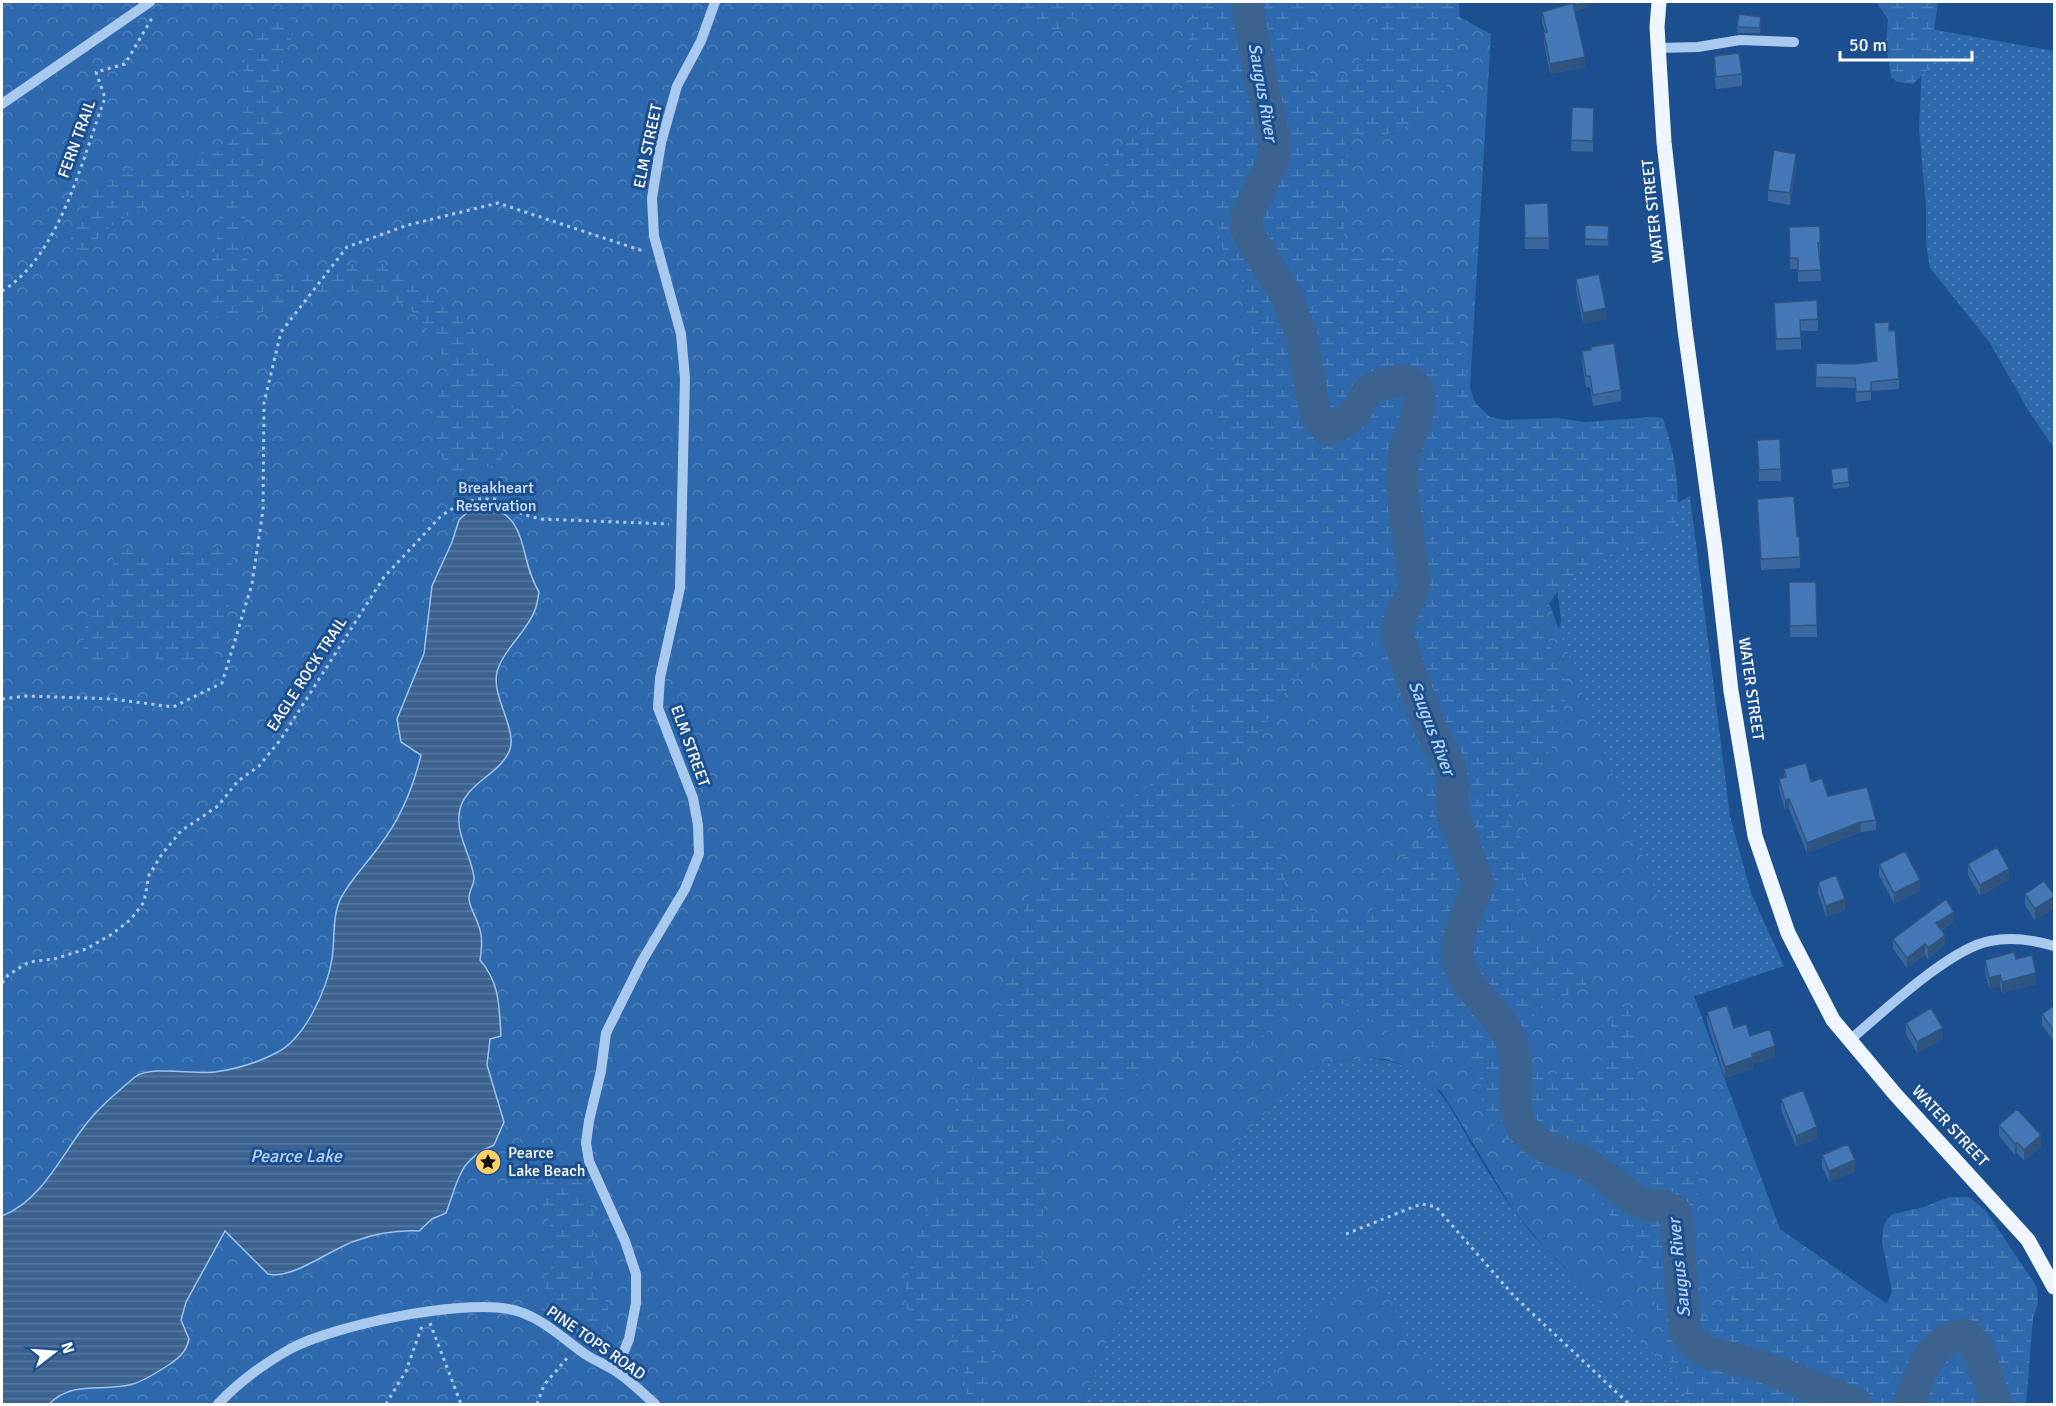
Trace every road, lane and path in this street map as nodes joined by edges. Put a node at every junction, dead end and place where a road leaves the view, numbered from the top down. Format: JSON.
{"nodes":[{"id":1,"x":149,"y":2,"type":"edge"},
{"id":2,"x":715,"y":2,"type":"edge"},
{"id":3,"x":1659,"y":2,"type":"edge"},
{"id":4,"x":1794,"y":42,"type":"dead end"},
{"id":5,"x":1658,"y":48,"type":"junction"},
{"id":6,"x":2,"y":104,"type":"edge"},
{"id":7,"x":659,"y":256,"type":"junction"},
{"id":8,"x":2,"y":291,"type":"edge"},
{"id":9,"x":682,"y":524,"type":"junction"},
{"id":10,"x":2,"y":699,"type":"edge"},
{"id":11,"x":2055,"y":946,"type":"edge"},
{"id":12,"x":2,"y":983,"type":"edge"},
{"id":13,"x":1850,"y":1040,"type":"junction"},
{"id":14,"x":1346,"y":1234,"type":"dead end"},
{"id":15,"x":2055,"y":1287,"type":"edge"},
{"id":16,"x":427,"y":1313,"type":"junction"},
{"id":17,"x":576,"y":1348,"type":"junction"},
{"id":18,"x":616,"y":1371,"type":"junction"},
{"id":19,"x":218,"y":1404,"type":"edge"},
{"id":20,"x":386,"y":1404,"type":"edge"},
{"id":21,"x":461,"y":1404,"type":"edge"},
{"id":22,"x":537,"y":1404,"type":"edge"},
{"id":23,"x":655,"y":1404,"type":"edge"},
{"id":24,"x":1629,"y":1404,"type":"edge"}],
"edges":[{"from":1,"to":6,"type":"street"},
{"from":1,"to":8,"type":"path","name":"FERN TRAIL"},
{"from":2,"to":7,"type":"street","name":"ELM STREET"},
{"from":3,"to":5,"type":"main road","name":"WATER STREET"},
{"from":4,"to":5,"type":"street"},
{"from":5,"to":13,"type":"main road","name":"WATER STREET"},
{"from":7,"to":9,"type":"street","name":"ELM STREET"},
{"from":7,"to":10,"type":"path"},
{"from":9,"to":12,"type":"path","name":"EAGLE ROCK TRAIL"},
{"from":9,"to":18,"type":"street","name":"ELM STREET"},
{"from":11,"to":13,"type":"street"},
{"from":13,"to":15,"type":"main road","name":"WATER STREET"},
{"from":14,"to":24,"type":"path"},
{"from":16,"to":17,"type":"street","name":"PINE TOPS ROAD"},
{"from":16,"to":19,"type":"street","name":"PINE TOPS ROAD"},
{"from":16,"to":20,"type":"path"},
{"from":16,"to":21,"type":"path"},
{"from":17,"to":18,"type":"street","name":"PINE TOPS ROAD"},
{"from":17,"to":22,"type":"path"},
{"from":18,"to":23,"type":"street","name":"PINE TOPS ROAD"}]}
